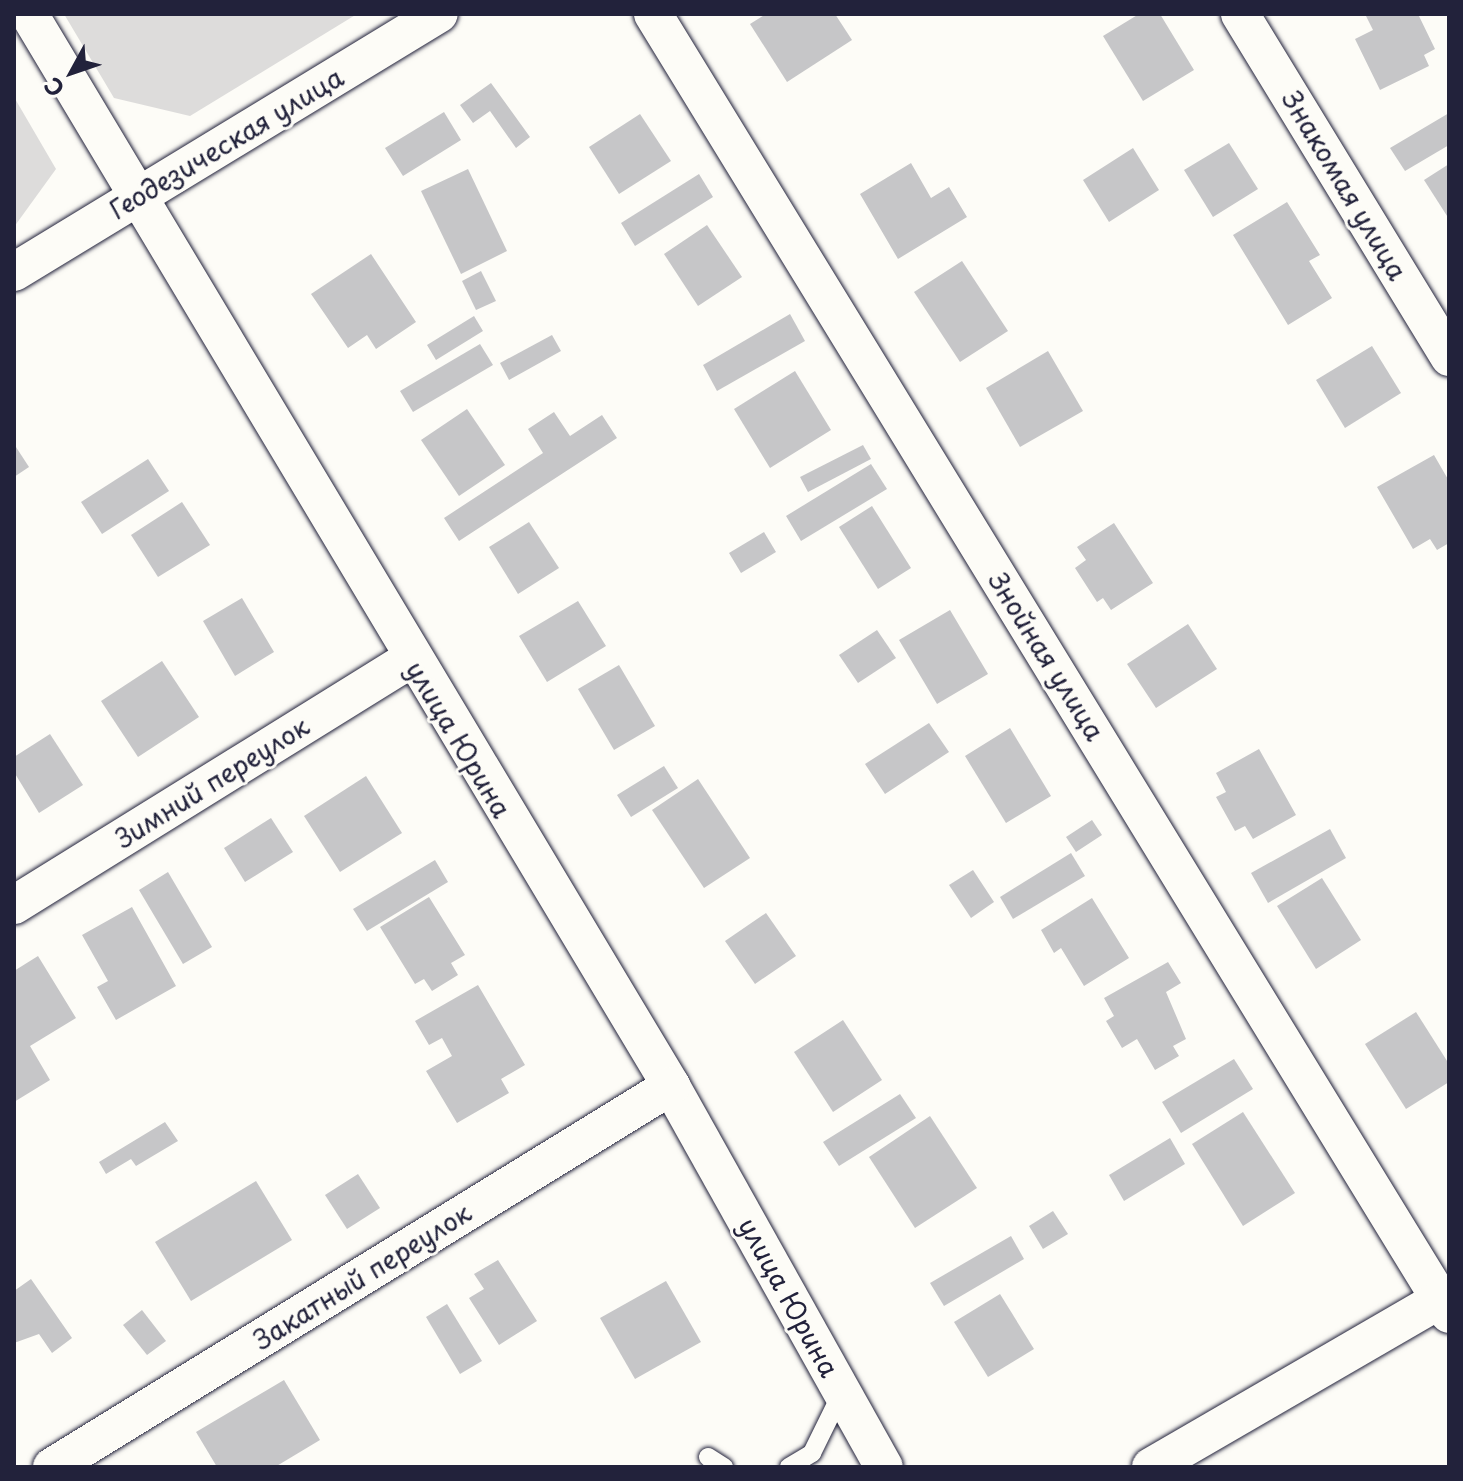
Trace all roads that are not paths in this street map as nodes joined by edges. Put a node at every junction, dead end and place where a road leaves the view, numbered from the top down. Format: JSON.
{"nodes":[{"id":1,"x":29,"y":14,"type":"edge"},
{"id":2,"x":439,"y":14,"type":"edge"},
{"id":3,"x":653,"y":14,"type":"edge"},
{"id":4,"x":1240,"y":14,"type":"edge"},
{"id":5,"x":138,"y":195,"type":"junction"},
{"id":6,"x":14,"y":272,"type":"edge"},
{"id":7,"x":1449,"y":357,"type":"edge"},
{"id":8,"x":410,"y":659,"type":"junction"},
{"id":9,"x":14,"y":905,"type":"edge"},
{"id":10,"x":671,"y":1086,"type":"junction"},
{"id":11,"x":1446,"y":1302,"type":"edge"},
{"id":12,"x":842,"y":1391,"type":"junction"},
{"id":13,"x":52,"y":1467,"type":"edge"},
{"id":14,"x":789,"y":1467,"type":"edge"},
{"id":15,"x":884,"y":1467,"type":"edge"},
{"id":16,"x":1151,"y":1467,"type":"edge"}],
"edges":[{"from":1,"to":5,"type":"street","name":"улица Юрина"},
{"from":2,"to":5,"type":"street","name":"Геодезическая улица"},
{"from":3,"to":11,"type":"street","name":"Знойная улица"},
{"from":4,"to":7,"type":"street","name":"Знакомая улица"},
{"from":5,"to":6,"type":"street","name":"Геодезическая улица"},
{"from":5,"to":8,"type":"street","name":"улица Юрина"},
{"from":8,"to":9,"type":"street","name":"Зимний переулок"},
{"from":8,"to":10,"type":"street","name":"улица Юрина"},
{"from":10,"to":12,"type":"street","name":"улица Юрина"},
{"from":10,"to":13,"type":"street","name":"Закатный переулок"},
{"from":11,"to":16,"type":"street"},
{"from":12,"to":14,"type":"lane"},
{"from":12,"to":15,"type":"street","name":"улица Юрина"}]}
